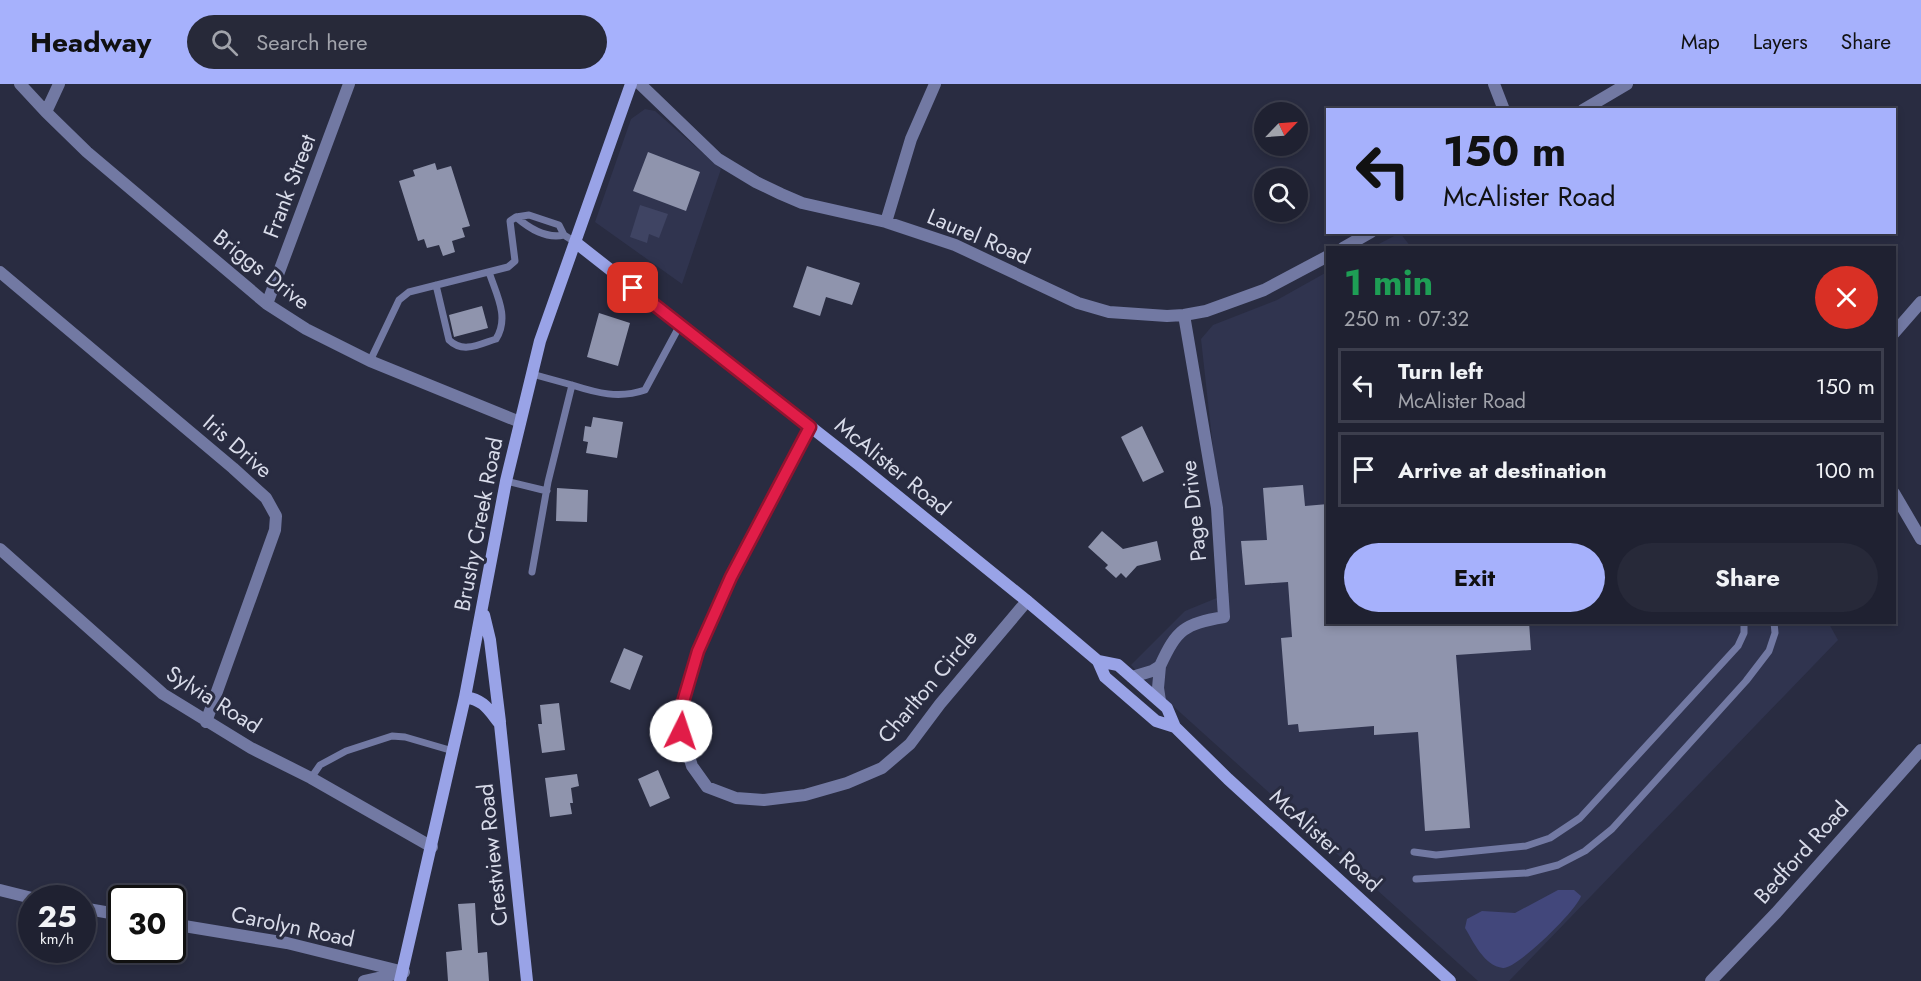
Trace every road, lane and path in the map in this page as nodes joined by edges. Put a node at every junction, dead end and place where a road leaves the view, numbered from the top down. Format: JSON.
{"nodes":[{"id":1,"x":20,"y":84,"type":"edge"},
{"id":2,"x":59,"y":84,"type":"edge"},
{"id":3,"x":349,"y":84,"type":"edge"},
{"id":4,"x":631,"y":84,"type":"edge"},
{"id":5,"x":640,"y":84,"type":"edge"},
{"id":6,"x":935,"y":84,"type":"edge"},
{"id":7,"x":1494,"y":84,"type":"edge"},
{"id":8,"x":1627,"y":84,"type":"edge"},
{"id":9,"x":1503,"y":108,"type":"edge"},
{"id":10,"x":1586,"y":108,"type":"edge"},
{"id":11,"x":46,"y":112,"type":"junction"},
{"id":12,"x":516,"y":217,"type":"junction"},
{"id":13,"x":886,"y":222,"type":"junction"},
{"id":14,"x":1368,"y":234,"type":"edge"},
{"id":15,"x":570,"y":238,"type":"junction"},
{"id":16,"x":1346,"y":246,"type":"edge"},
{"id":17,"x":1326,"y":257,"type":"edge"},
{"id":18,"x":0,"y":272,"type":"edge"},
{"id":19,"x":489,"y":272,"type":"junction"},
{"id":20,"x":436,"y":285,"type":"junction"},
{"id":21,"x":1921,"y":302,"type":"edge"},
{"id":22,"x":267,"y":304,"type":"junction"},
{"id":23,"x":1184,"y":315,"type":"junction"},
{"id":24,"x":680,"y":325,"type":"junction"},
{"id":25,"x":1896,"y":331,"type":"edge"},
{"id":26,"x":370,"y":360,"type":"junction"},
{"id":27,"x":532,"y":374,"type":"junction"},
{"id":28,"x":572,"y":385,"type":"junction"},
{"id":29,"x":520,"y":422,"type":"junction"},
{"id":30,"x":810,"y":427,"type":"junction"},
{"id":31,"x":507,"y":481,"type":"junction"},
{"id":32,"x":547,"y":491,"type":"junction"},
{"id":33,"x":1896,"y":496,"type":"edge"},
{"id":34,"x":1921,"y":539,"type":"edge"},
{"id":35,"x":0,"y":549,"type":"edge"},
{"id":36,"x":532,"y":572,"type":"dead end"},
{"id":37,"x":1027,"y":601,"type":"junction"},
{"id":38,"x":483,"y":610,"type":"junction"},
{"id":39,"x":1744,"y":624,"type":"edge"},
{"id":40,"x":1774,"y":624,"type":"edge"},
{"id":41,"x":1098,"y":661,"type":"junction"},
{"id":42,"x":1160,"y":666,"type":"junction"},
{"id":43,"x":1132,"y":677,"type":"junction"},
{"id":44,"x":465,"y":697,"type":"junction"},
{"id":45,"x":1160,"y":701,"type":"junction"},
{"id":46,"x":206,"y":722,"type":"junction"},
{"id":47,"x":500,"y":724,"type":"junction"},
{"id":48,"x":1175,"y":727,"type":"junction"},
{"id":49,"x":1921,"y":750,"type":"edge"},
{"id":50,"x":453,"y":751,"type":"junction"},
{"id":51,"x":311,"y":778,"type":"junction"},
{"id":52,"x":432,"y":847,"type":"junction"},
{"id":53,"x":1413,"y":852,"type":"dead end"},
{"id":54,"x":1416,"y":879,"type":"dead end"},
{"id":55,"x":0,"y":890,"type":"edge"},
{"id":56,"x":18,"y":894,"type":"edge"},
{"id":57,"x":186,"y":926,"type":"edge"},
{"id":58,"x":402,"y":976,"type":"edge"},
{"id":59,"x":364,"y":981,"type":"edge"},
{"id":60,"x":392,"y":981,"type":"edge"},
{"id":61,"x":527,"y":981,"type":"edge"},
{"id":62,"x":1450,"y":981,"type":"edge"},
{"id":63,"x":1711,"y":981,"type":"edge"}],
"edges":[{"from":1,"to":11,"type":"street","name":"Briggs Drive"},
{"from":2,"to":11,"type":"street"},
{"from":3,"to":22,"type":"street","name":"Frank Street"},
{"from":4,"to":15,"type":"street","name":"Brushy Creek Road"},
{"from":5,"to":13,"type":"street","name":"Laurel Road"},
{"from":6,"to":13,"type":"street"},
{"from":7,"to":9,"type":"street"},
{"from":8,"to":10,"type":"street"},
{"from":11,"to":22,"type":"street","name":"Briggs Drive"},
{"from":12,"to":15,"type":"lane"},
{"from":12,"to":15,"type":"lane"},
{"from":12,"to":19,"type":"lane"},
{"from":13,"to":23,"type":"street","name":"Laurel Road"},
{"from":14,"to":16,"type":"street"},
{"from":15,"to":24,"type":"street","name":"McAlister Road"},
{"from":15,"to":27,"type":"street","name":"Brushy Creek Road"},
{"from":17,"to":23,"type":"street","name":"Laurel Road"},
{"from":18,"to":46,"type":"street","name":"Iris Drive"},
{"from":19,"to":20,"type":"lane"},
{"from":19,"to":20,"type":"lane"},
{"from":20,"to":26,"type":"lane"},
{"from":21,"to":25,"type":"street"},
{"from":22,"to":26,"type":"street","name":"Briggs Drive"},
{"from":23,"to":42,"type":"street","name":"Page Drive"},
{"from":24,"to":28,"type":"lane"},
{"from":24,"to":30,"type":"street","name":"McAlister Road"},
{"from":26,"to":29,"type":"street","name":"Briggs Drive"},
{"from":27,"to":28,"type":"lane"},
{"from":27,"to":29,"type":"street","name":"Brushy Creek Road"},
{"from":28,"to":32,"type":"lane"},
{"from":29,"to":31,"type":"street","name":"Brushy Creek Road"},
{"from":30,"to":37,"type":"street","name":"McAlister Road"},
{"from":30,"to":37,"type":"street","name":"Charlton Circle"},
{"from":31,"to":32,"type":"lane"},
{"from":31,"to":38,"type":"street","name":"Brushy Creek Road"},
{"from":32,"to":36,"type":"lane"},
{"from":33,"to":34,"type":"street"},
{"from":35,"to":46,"type":"street","name":"Sylvia Road"},
{"from":37,"to":41,"type":"street","name":"McAlister Road"},
{"from":38,"to":44,"type":"street","name":"Brushy Creek Road"},
{"from":38,"to":47,"type":"street","name":"Crestview Road"},
{"from":39,"to":53,"type":"lane"},
{"from":40,"to":54,"type":"lane"},
{"from":41,"to":43,"type":"street","name":"McAlister Road"},
{"from":41,"to":48,"type":"street","name":"McAlister Road"},
{"from":42,"to":43,"type":"street"},
{"from":42,"to":45,"type":"street","name":"Page Drive"},
{"from":43,"to":45,"type":"street","name":"McAlister Road"},
{"from":44,"to":47,"type":"street"},
{"from":44,"to":50,"type":"street","name":"Brushy Creek Road"},
{"from":45,"to":48,"type":"street","name":"McAlister Road"},
{"from":46,"to":51,"type":"street","name":"Sylvia Road"},
{"from":47,"to":61,"type":"street","name":"Crestview Road"},
{"from":48,"to":62,"type":"street","name":"McAlister Road"},
{"from":49,"to":63,"type":"street","name":"Bedford Road"},
{"from":50,"to":51,"type":"lane"},
{"from":50,"to":52,"type":"street","name":"Brushy Creek Road"},
{"from":51,"to":52,"type":"street","name":"Sylvia Road"},
{"from":52,"to":58,"type":"street","name":"Brushy Creek Road"},
{"from":55,"to":56,"type":"street"},
{"from":57,"to":58,"type":"street","name":"Carolyn Road"},
{"from":58,"to":59,"type":"street"},
{"from":58,"to":60,"type":"street"}]}
